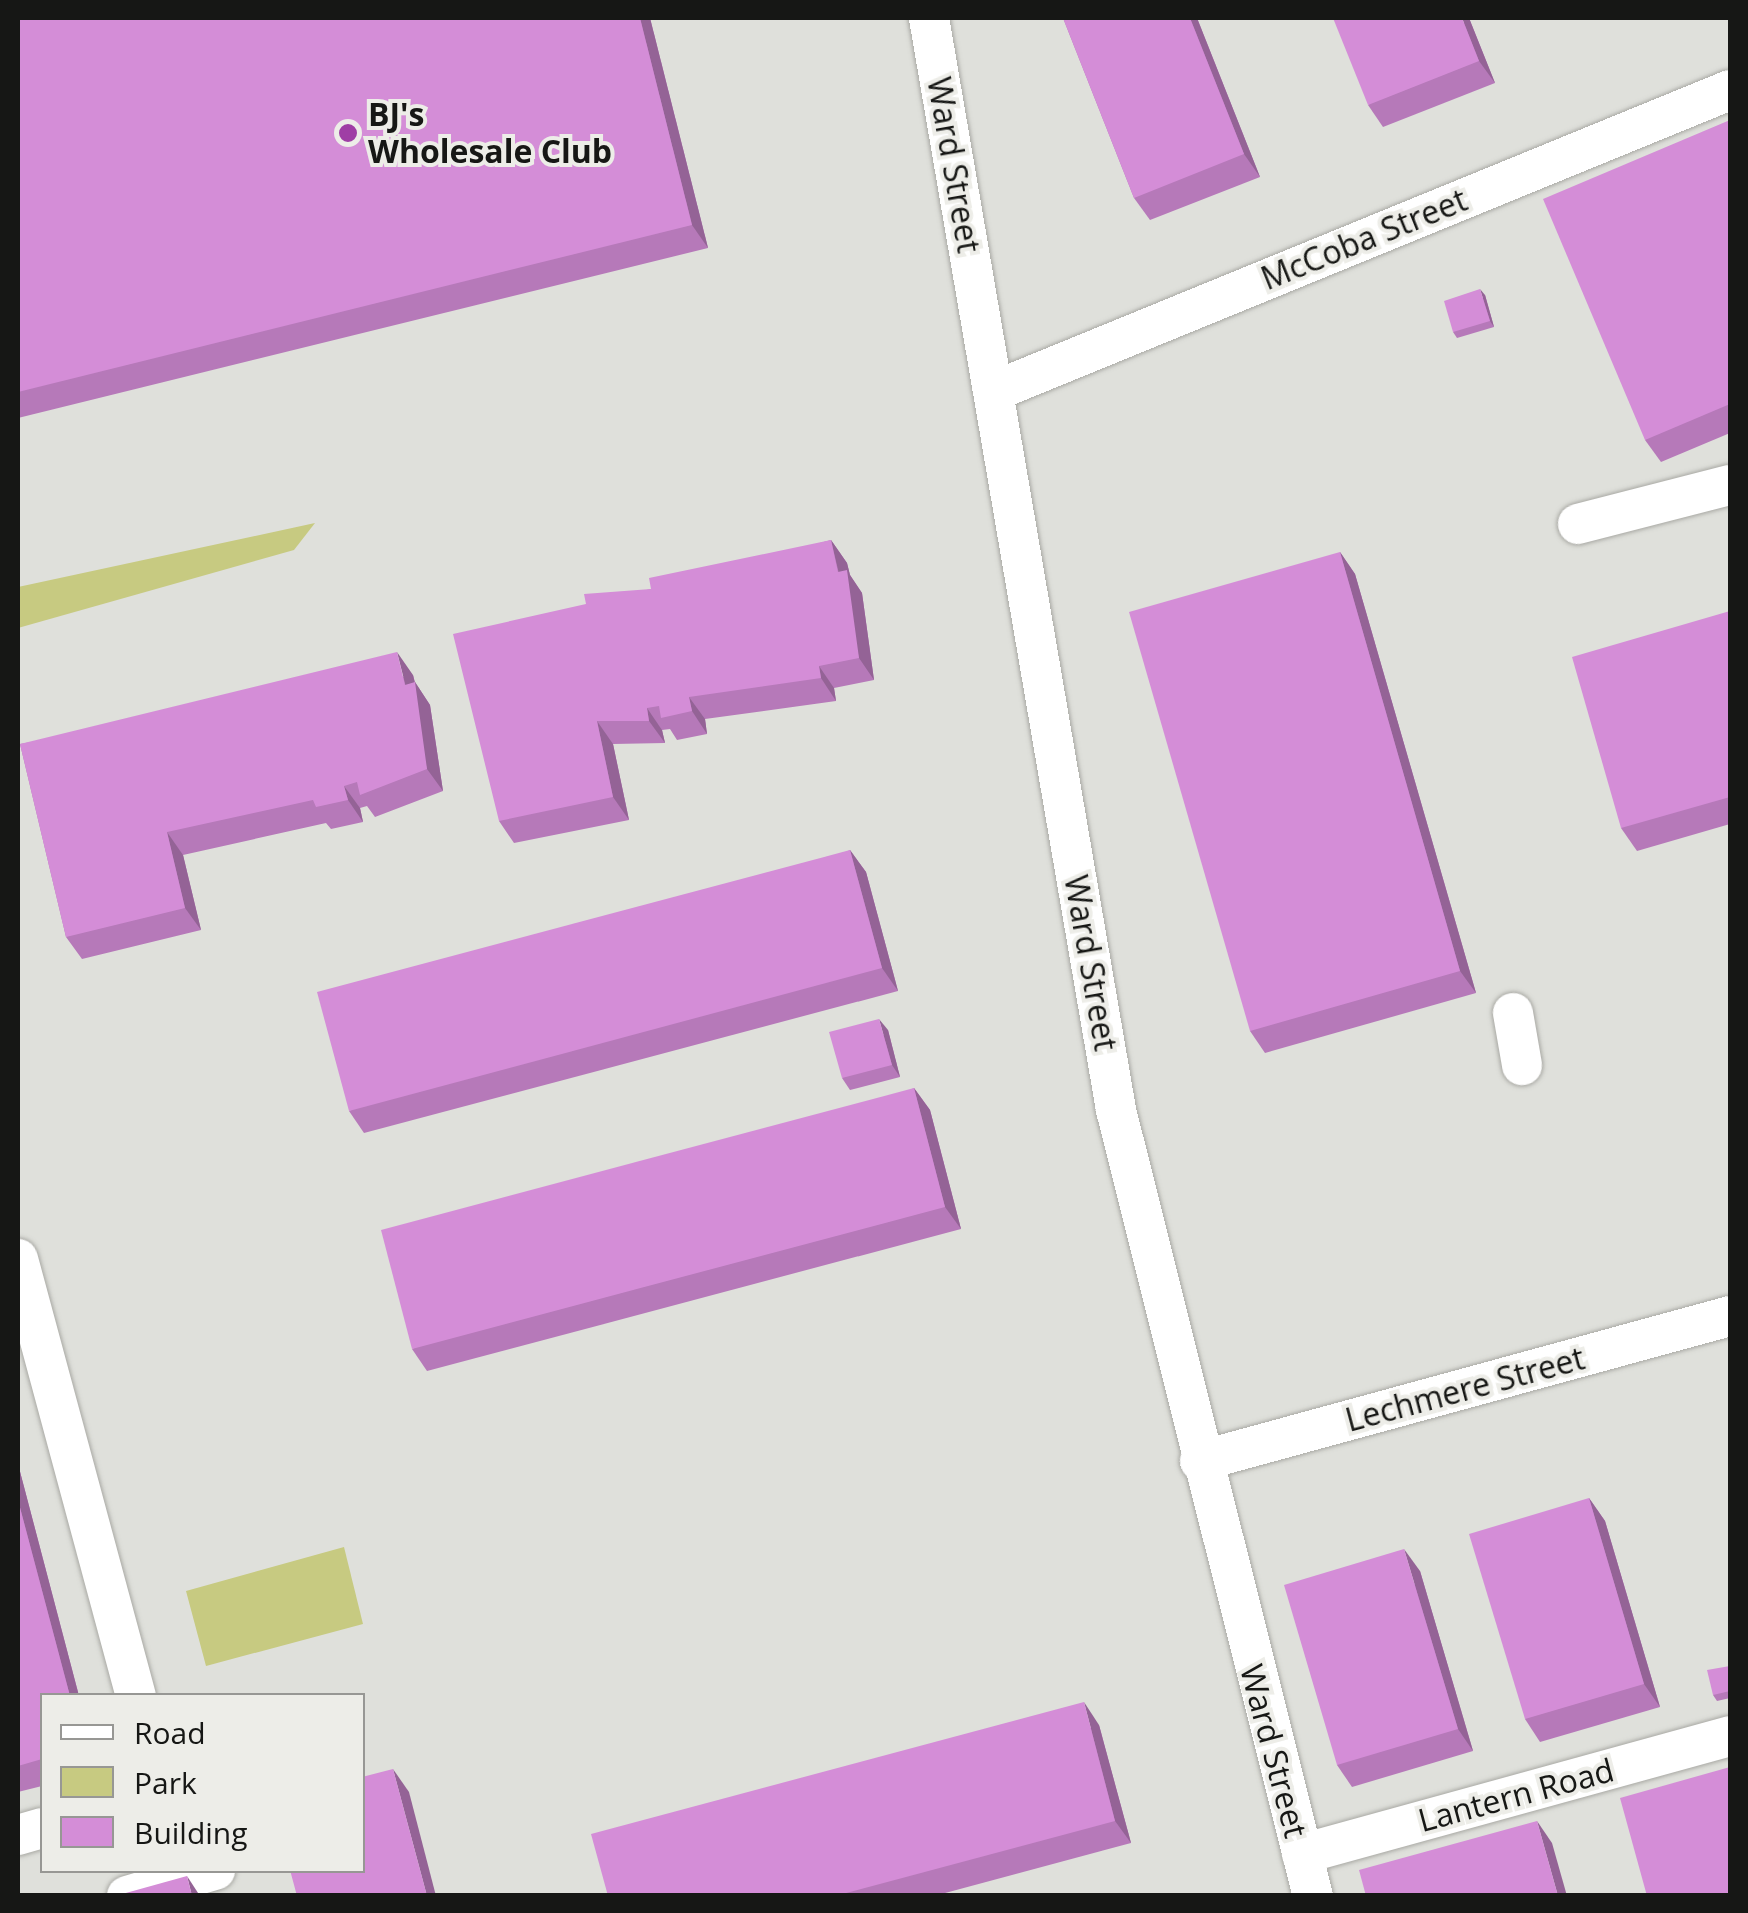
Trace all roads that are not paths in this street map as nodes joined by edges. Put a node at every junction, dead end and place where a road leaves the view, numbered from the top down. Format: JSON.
{"nodes":[{"id":1,"x":929,"y":18,"type":"edge"},
{"id":2,"x":1730,"y":90,"type":"edge"},
{"id":3,"x":997,"y":390,"type":"junction"},
{"id":4,"x":1730,"y":485,"type":"edge"},
{"id":5,"x":1578,"y":524,"type":"dead end"},
{"id":6,"x":1513,"y":1013,"type":"dead end"},
{"id":7,"x":1522,"y":1065,"type":"dead end"},
{"id":8,"x":18,"y":1259,"type":"edge"},
{"id":9,"x":1730,"y":1316,"type":"edge"},
{"id":10,"x":1200,"y":1460,"type":"junction"},
{"id":11,"x":135,"y":1693,"type":"edge"},
{"id":12,"x":1730,"y":1736,"type":"edge"},
{"id":13,"x":1302,"y":1854,"type":"junction"},
{"id":14,"x":208,"y":1873,"type":"edge"},
{"id":15,"x":128,"y":1896,"type":"edge"},
{"id":16,"x":1313,"y":1896,"type":"edge"}],
"edges":[{"from":1,"to":3,"type":"street","name":"Ward Street"},
{"from":2,"to":3,"type":"street","name":"McCoba Street"},
{"from":3,"to":10,"type":"street","name":"Ward Street"},
{"from":4,"to":5,"type":"street"},
{"from":6,"to":7,"type":"street"},
{"from":8,"to":11,"type":"street"},
{"from":9,"to":10,"type":"street","name":"Lechmere Street"},
{"from":10,"to":13,"type":"street","name":"Ward Street"},
{"from":12,"to":13,"type":"street","name":"Lantern Road"},
{"from":13,"to":16,"type":"street","name":"Ward Street"},
{"from":14,"to":15,"type":"street"}]}
